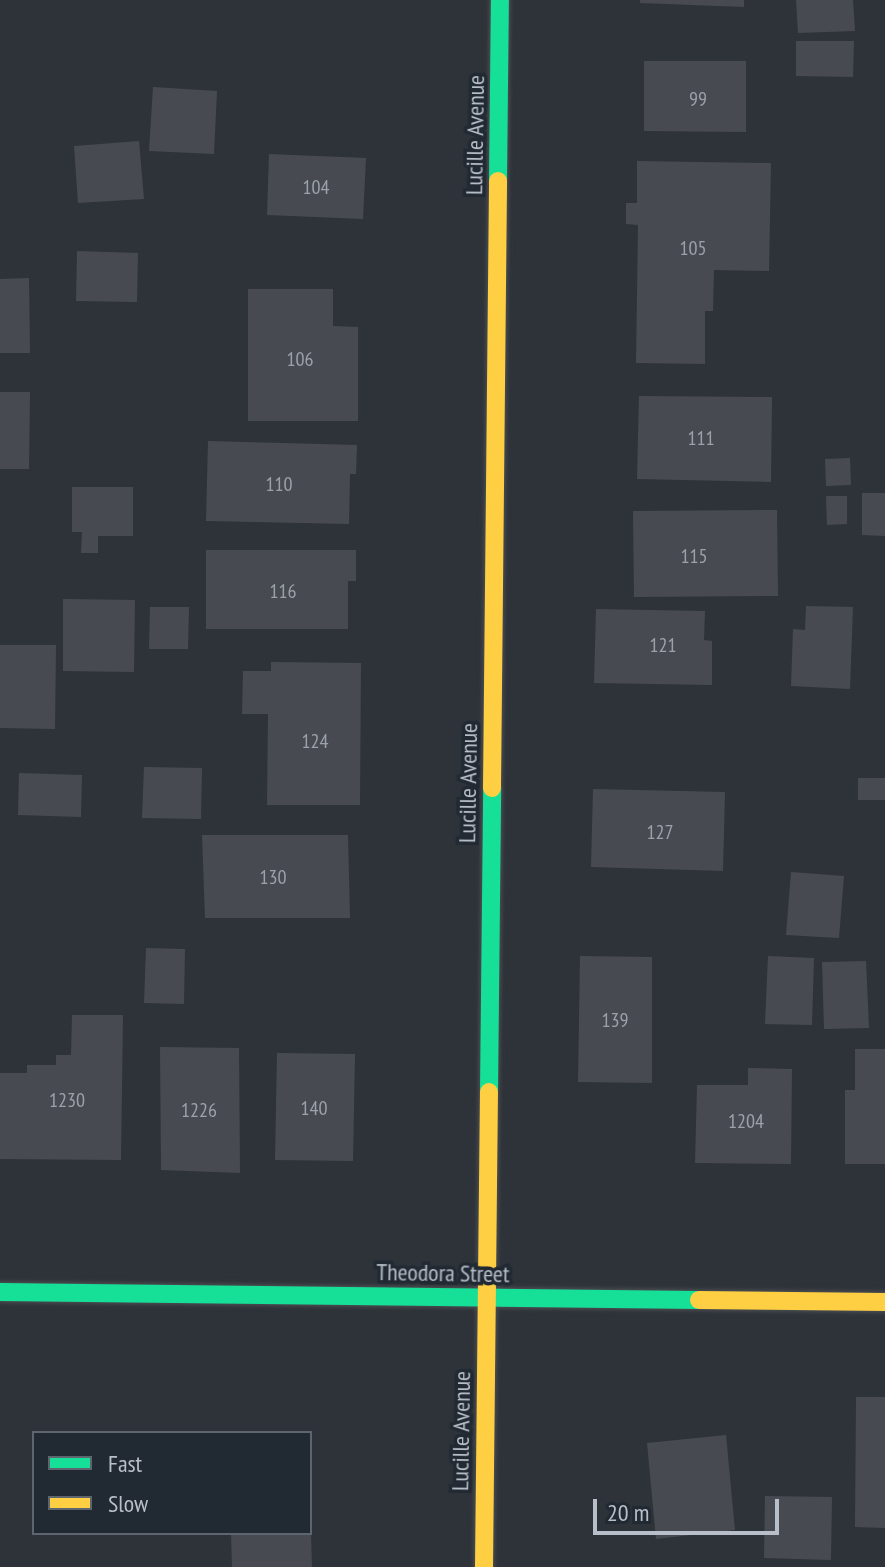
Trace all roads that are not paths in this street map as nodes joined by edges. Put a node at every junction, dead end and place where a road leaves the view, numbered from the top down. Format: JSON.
{"nodes":[{"id":1,"x":500,"y":0,"type":"edge"},
{"id":2,"x":0,"y":1292,"type":"edge"},
{"id":3,"x":487,"y":1297,"type":"junction"},
{"id":4,"x":885,"y":1302,"type":"edge"},
{"id":5,"x":484,"y":1567,"type":"edge"}],
"edges":[{"from":1,"to":3,"type":"street","name":"Lucille Avenue"},
{"from":2,"to":3,"type":"street","name":"Theodora Street"},
{"from":3,"to":4,"type":"street","name":"Theodora Street"},
{"from":3,"to":5,"type":"street","name":"Lucille Avenue"}]}
